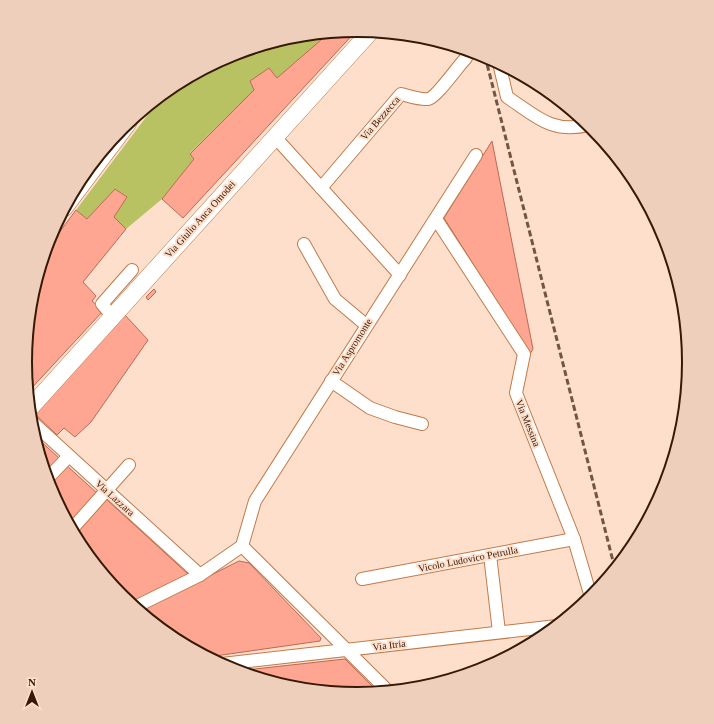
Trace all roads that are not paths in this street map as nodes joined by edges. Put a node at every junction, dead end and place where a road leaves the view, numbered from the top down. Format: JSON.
{"nodes":[{"id":1,"x":365,"y":37,"type":"edge"},
{"id":2,"x":466,"y":58,"type":"dead end"},
{"id":3,"x":501,"y":71,"type":"edge"},
{"id":4,"x":580,"y":126,"type":"edge"},
{"id":5,"x":274,"y":137,"type":"junction"},
{"id":6,"x":476,"y":155,"type":"dead end"},
{"id":7,"x":321,"y":188,"type":"junction"},
{"id":8,"x":436,"y":219,"type":"junction"},
{"id":9,"x":304,"y":244,"type":"dead end"},
{"id":10,"x":132,"y":270,"type":"dead end"},
{"id":11,"x":400,"y":275,"type":"junction"},
{"id":12,"x":112,"y":316,"type":"junction"},
{"id":13,"x":366,"y":325,"type":"junction"},
{"id":14,"x":331,"y":381,"type":"junction"},
{"id":15,"x":35,"y":403,"type":"edge"},
{"id":16,"x":422,"y":424,"type":"dead end"},
{"id":17,"x":39,"y":428,"type":"edge"},
{"id":18,"x":68,"y":456,"type":"junction"},
{"id":19,"x":129,"y":465,"type":"dead end"},
{"id":20,"x":52,"y":474,"type":"edge"},
{"id":21,"x":106,"y":490,"type":"junction"},
{"id":22,"x":76,"y":524,"type":"edge"},
{"id":23,"x":574,"y":539,"type":"junction"},
{"id":24,"x":242,"y":546,"type":"junction"},
{"id":25,"x":490,"y":555,"type":"junction"},
{"id":26,"x":200,"y":575,"type":"junction"},
{"id":27,"x":362,"y":579,"type":"dead end"},
{"id":28,"x":589,"y":590,"type":"edge"},
{"id":29,"x":141,"y":604,"type":"edge"},
{"id":30,"x":545,"y":627,"type":"edge"},
{"id":31,"x":499,"y":632,"type":"junction"},
{"id":32,"x":345,"y":650,"type":"junction"},
{"id":33,"x":234,"y":663,"type":"edge"},
{"id":34,"x":382,"y":686,"type":"edge"}],
"edges":[{"from":1,"to":5,"type":"main road","name":"Via Giulio Anca Omodei"},
{"from":2,"to":7,"type":"street","name":"Via Bezzecca"},
{"from":3,"to":4,"type":"street"},
{"from":5,"to":7,"type":"street"},
{"from":5,"to":12,"type":"main road","name":"Via Giulio Anca Omodei"},
{"from":6,"to":8,"type":"street","name":"Via Aspromonte"},
{"from":7,"to":11,"type":"street"},
{"from":8,"to":11,"type":"street","name":"Via Aspromonte"},
{"from":8,"to":23,"type":"street","name":"Via Messina"},
{"from":9,"to":13,"type":"street"},
{"from":10,"to":12,"type":"street"},
{"from":11,"to":13,"type":"street","name":"Via Aspromonte"},
{"from":12,"to":15,"type":"main road","name":"Via Giulio Anca Omodei"},
{"from":13,"to":14,"type":"street","name":"Via Aspromonte"},
{"from":14,"to":16,"type":"street"},
{"from":14,"to":24,"type":"street","name":"Via Aspromonte"},
{"from":17,"to":18,"type":"street","name":"Via Lazzara"},
{"from":18,"to":20,"type":"street"},
{"from":18,"to":21,"type":"street","name":"Via Lazzara"},
{"from":19,"to":21,"type":"street"},
{"from":21,"to":22,"type":"street"},
{"from":21,"to":26,"type":"street","name":"Via Lazzara"},
{"from":23,"to":25,"type":"street","name":"Vicolo Ludovico Petrulla"},
{"from":23,"to":28,"type":"street","name":"Via Messina"},
{"from":24,"to":26,"type":"street"},
{"from":24,"to":32,"type":"street"},
{"from":25,"to":27,"type":"street","name":"Vicolo Ludovico Petrulla"},
{"from":25,"to":31,"type":"street"},
{"from":26,"to":29,"type":"street"},
{"from":30,"to":31,"type":"street","name":"Via Itria"},
{"from":31,"to":32,"type":"street","name":"Via Itria"},
{"from":32,"to":33,"type":"street","name":"Via Itria"},
{"from":32,"to":34,"type":"street"}]}
